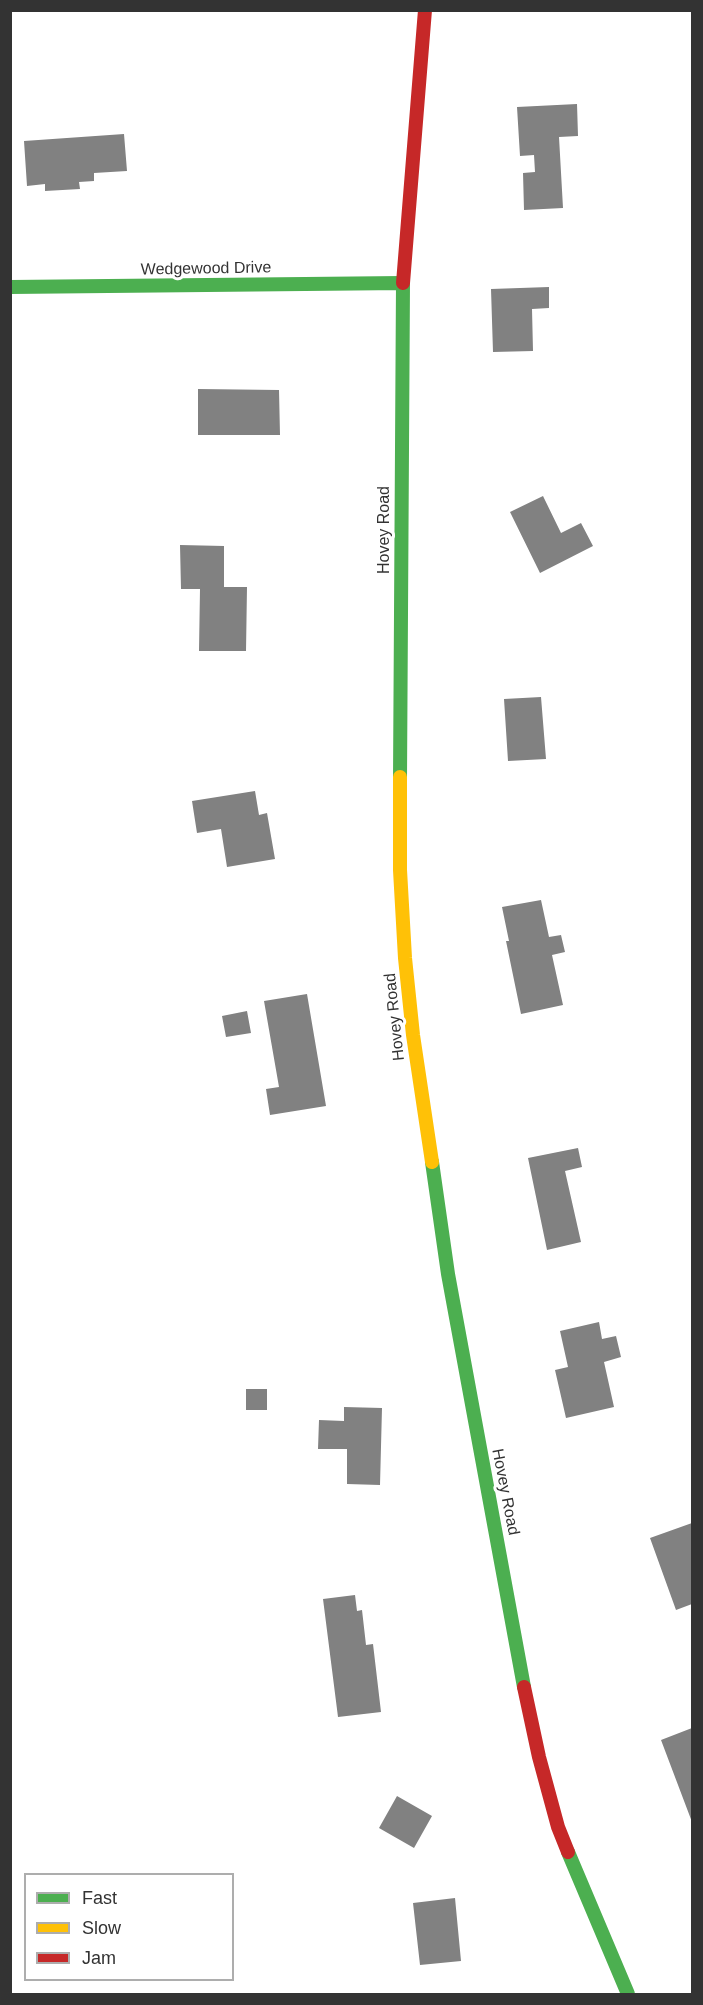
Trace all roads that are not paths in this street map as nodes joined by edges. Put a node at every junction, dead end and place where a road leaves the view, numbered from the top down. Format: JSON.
{"nodes":[{"id":1,"x":425,"y":10,"type":"edge"},
{"id":2,"x":403,"y":283,"type":"junction"},
{"id":3,"x":10,"y":287,"type":"edge"},
{"id":4,"x":628,"y":1995,"type":"edge"}],
"edges":[{"from":1,"to":2,"type":"street","name":"Hovey Road"},
{"from":2,"to":3,"type":"street","name":"Wedgewood Drive"},
{"from":2,"to":4,"type":"street","name":"Hovey Road"}]}
